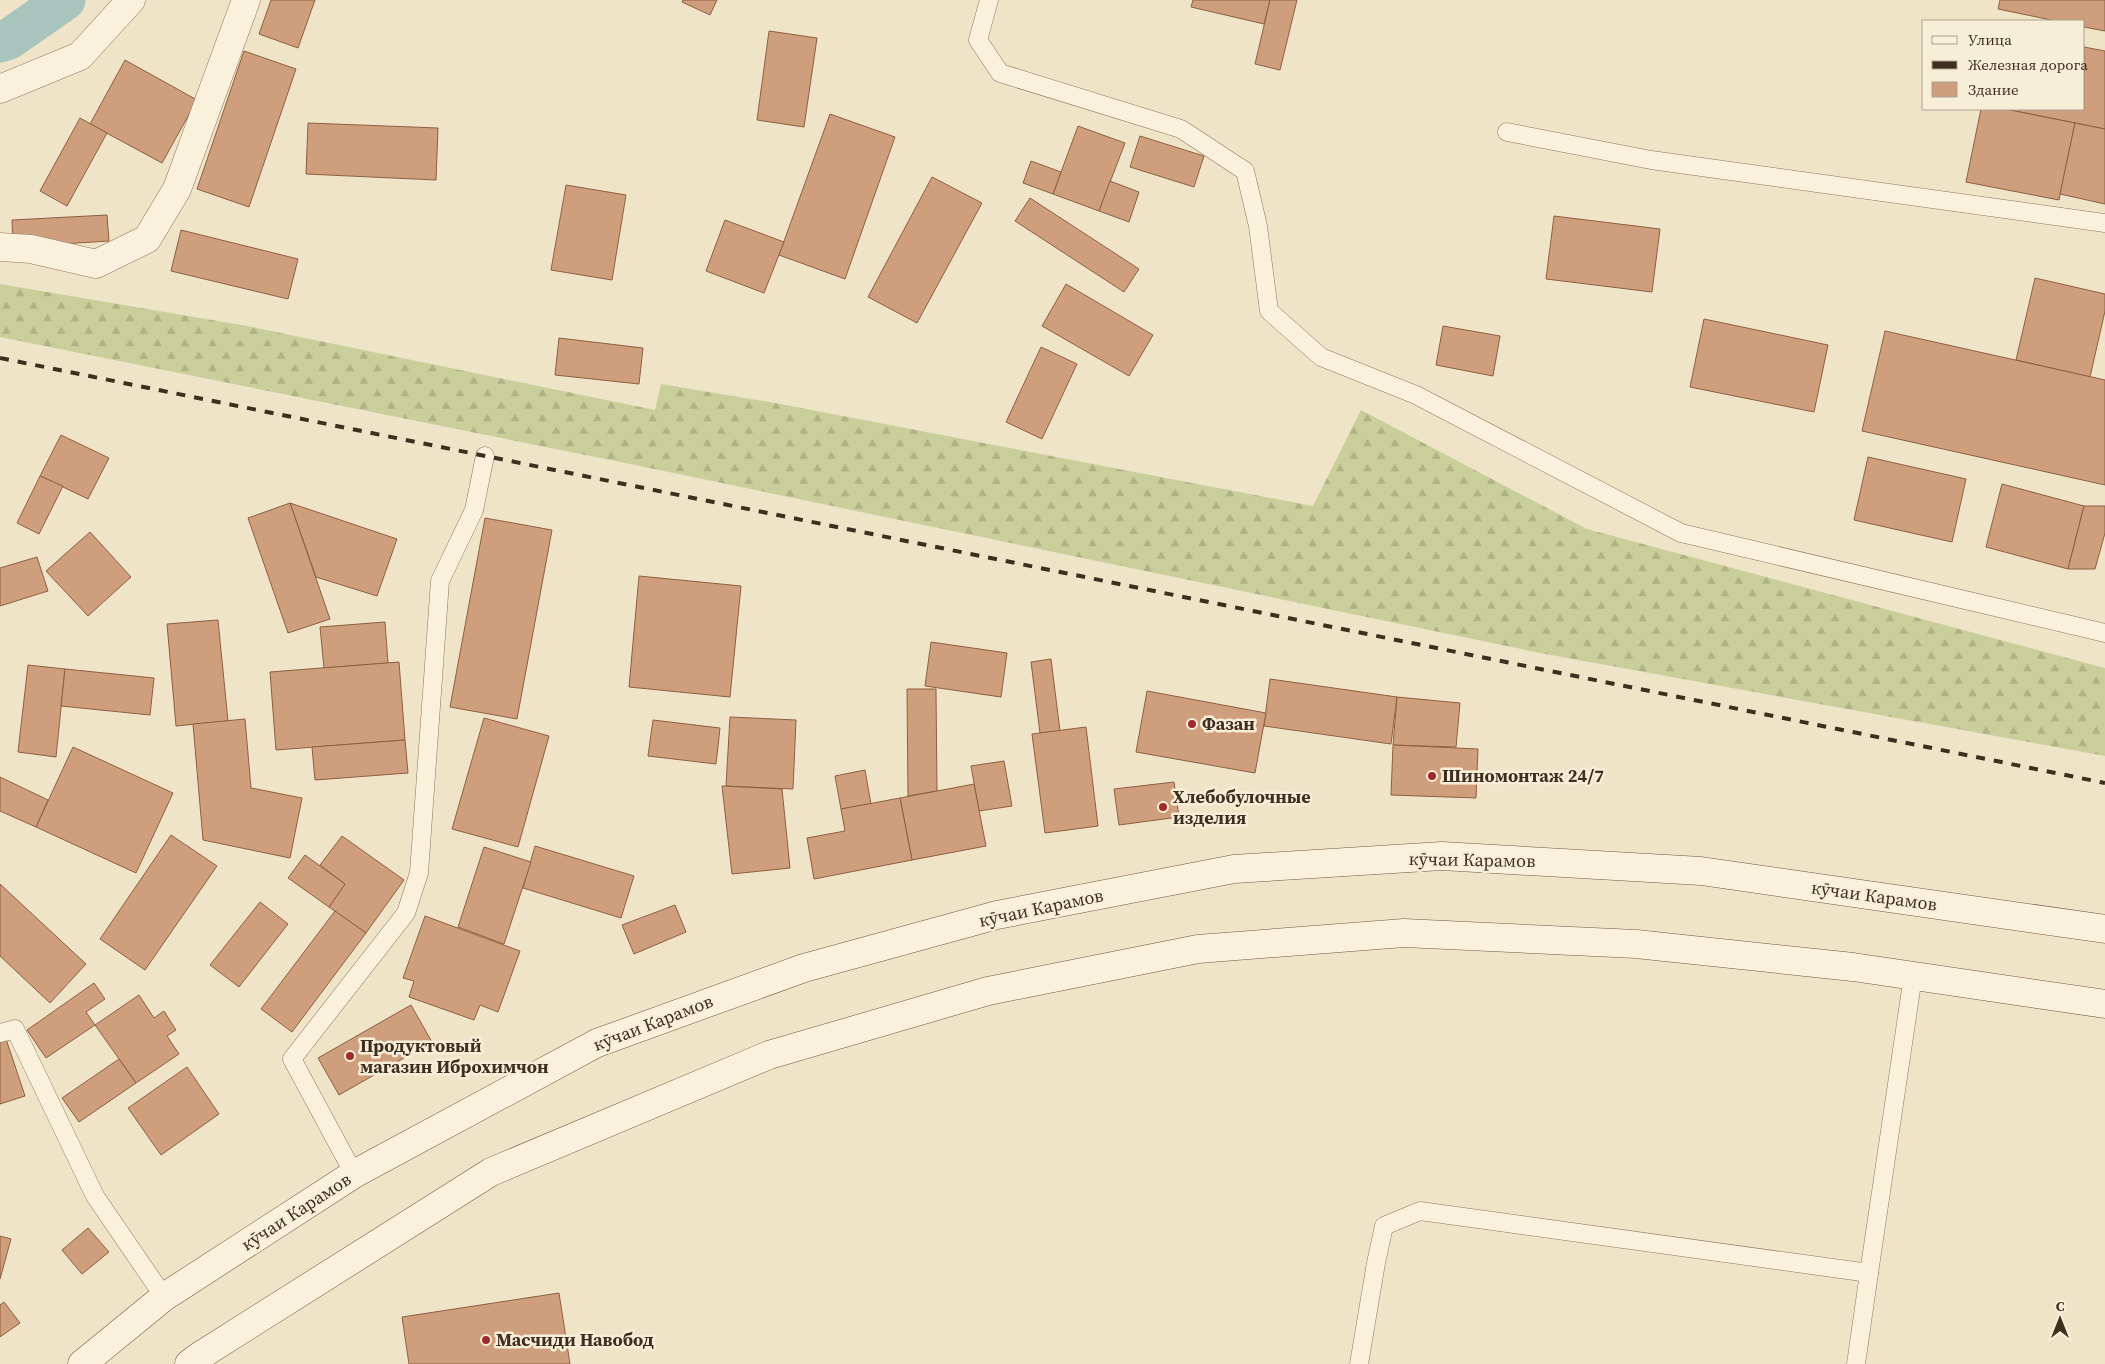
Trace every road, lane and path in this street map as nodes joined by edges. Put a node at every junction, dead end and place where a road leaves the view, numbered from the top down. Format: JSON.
{"nodes":[{"id":1,"x":131,"y":0,"type":"edge"},
{"id":2,"x":246,"y":0,"type":"edge"},
{"id":3,"x":989,"y":0,"type":"edge"},
{"id":4,"x":0,"y":89,"type":"edge"},
{"id":5,"x":1508,"y":132,"type":"dead end"},
{"id":6,"x":2105,"y":223,"type":"edge"},
{"id":7,"x":0,"y":247,"type":"edge"},
{"id":8,"x":485,"y":456,"type":"dead end"},
{"id":9,"x":2105,"y":634,"type":"edge"},
{"id":10,"x":2105,"y":930,"type":"edge"},
{"id":11,"x":1913,"y":976,"type":"junction"},
{"id":12,"x":2105,"y":1004,"type":"edge"},
{"id":13,"x":0,"y":1033,"type":"edge"},
{"id":14,"x":354,"y":1174,"type":"junction"},
{"id":15,"x":1869,"y":1273,"type":"junction"},
{"id":16,"x":164,"y":1297,"type":"junction"},
{"id":17,"x":198,"y":1362,"type":"edge"},
{"id":18,"x":82,"y":1364,"type":"edge"},
{"id":19,"x":1359,"y":1364,"type":"edge"},
{"id":20,"x":1856,"y":1364,"type":"edge"}],
"edges":[{"from":1,"to":4,"type":"main road"},
{"from":2,"to":7,"type":"main road"},
{"from":3,"to":9,"type":"lane"},
{"from":5,"to":6,"type":"lane"},
{"from":8,"to":14,"type":"lane"},
{"from":10,"to":14,"type":"main road","name":"кӯчаи Карамов"},
{"from":11,"to":12,"type":"main road"},
{"from":11,"to":15,"type":"lane"},
{"from":11,"to":17,"type":"main road"},
{"from":13,"to":16,"type":"lane"},
{"from":14,"to":16,"type":"main road","name":"кӯчаи Карамов"},
{"from":15,"to":19,"type":"lane"},
{"from":15,"to":20,"type":"lane"},
{"from":16,"to":18,"type":"main road","name":"кӯчаи Карамов"}]}
